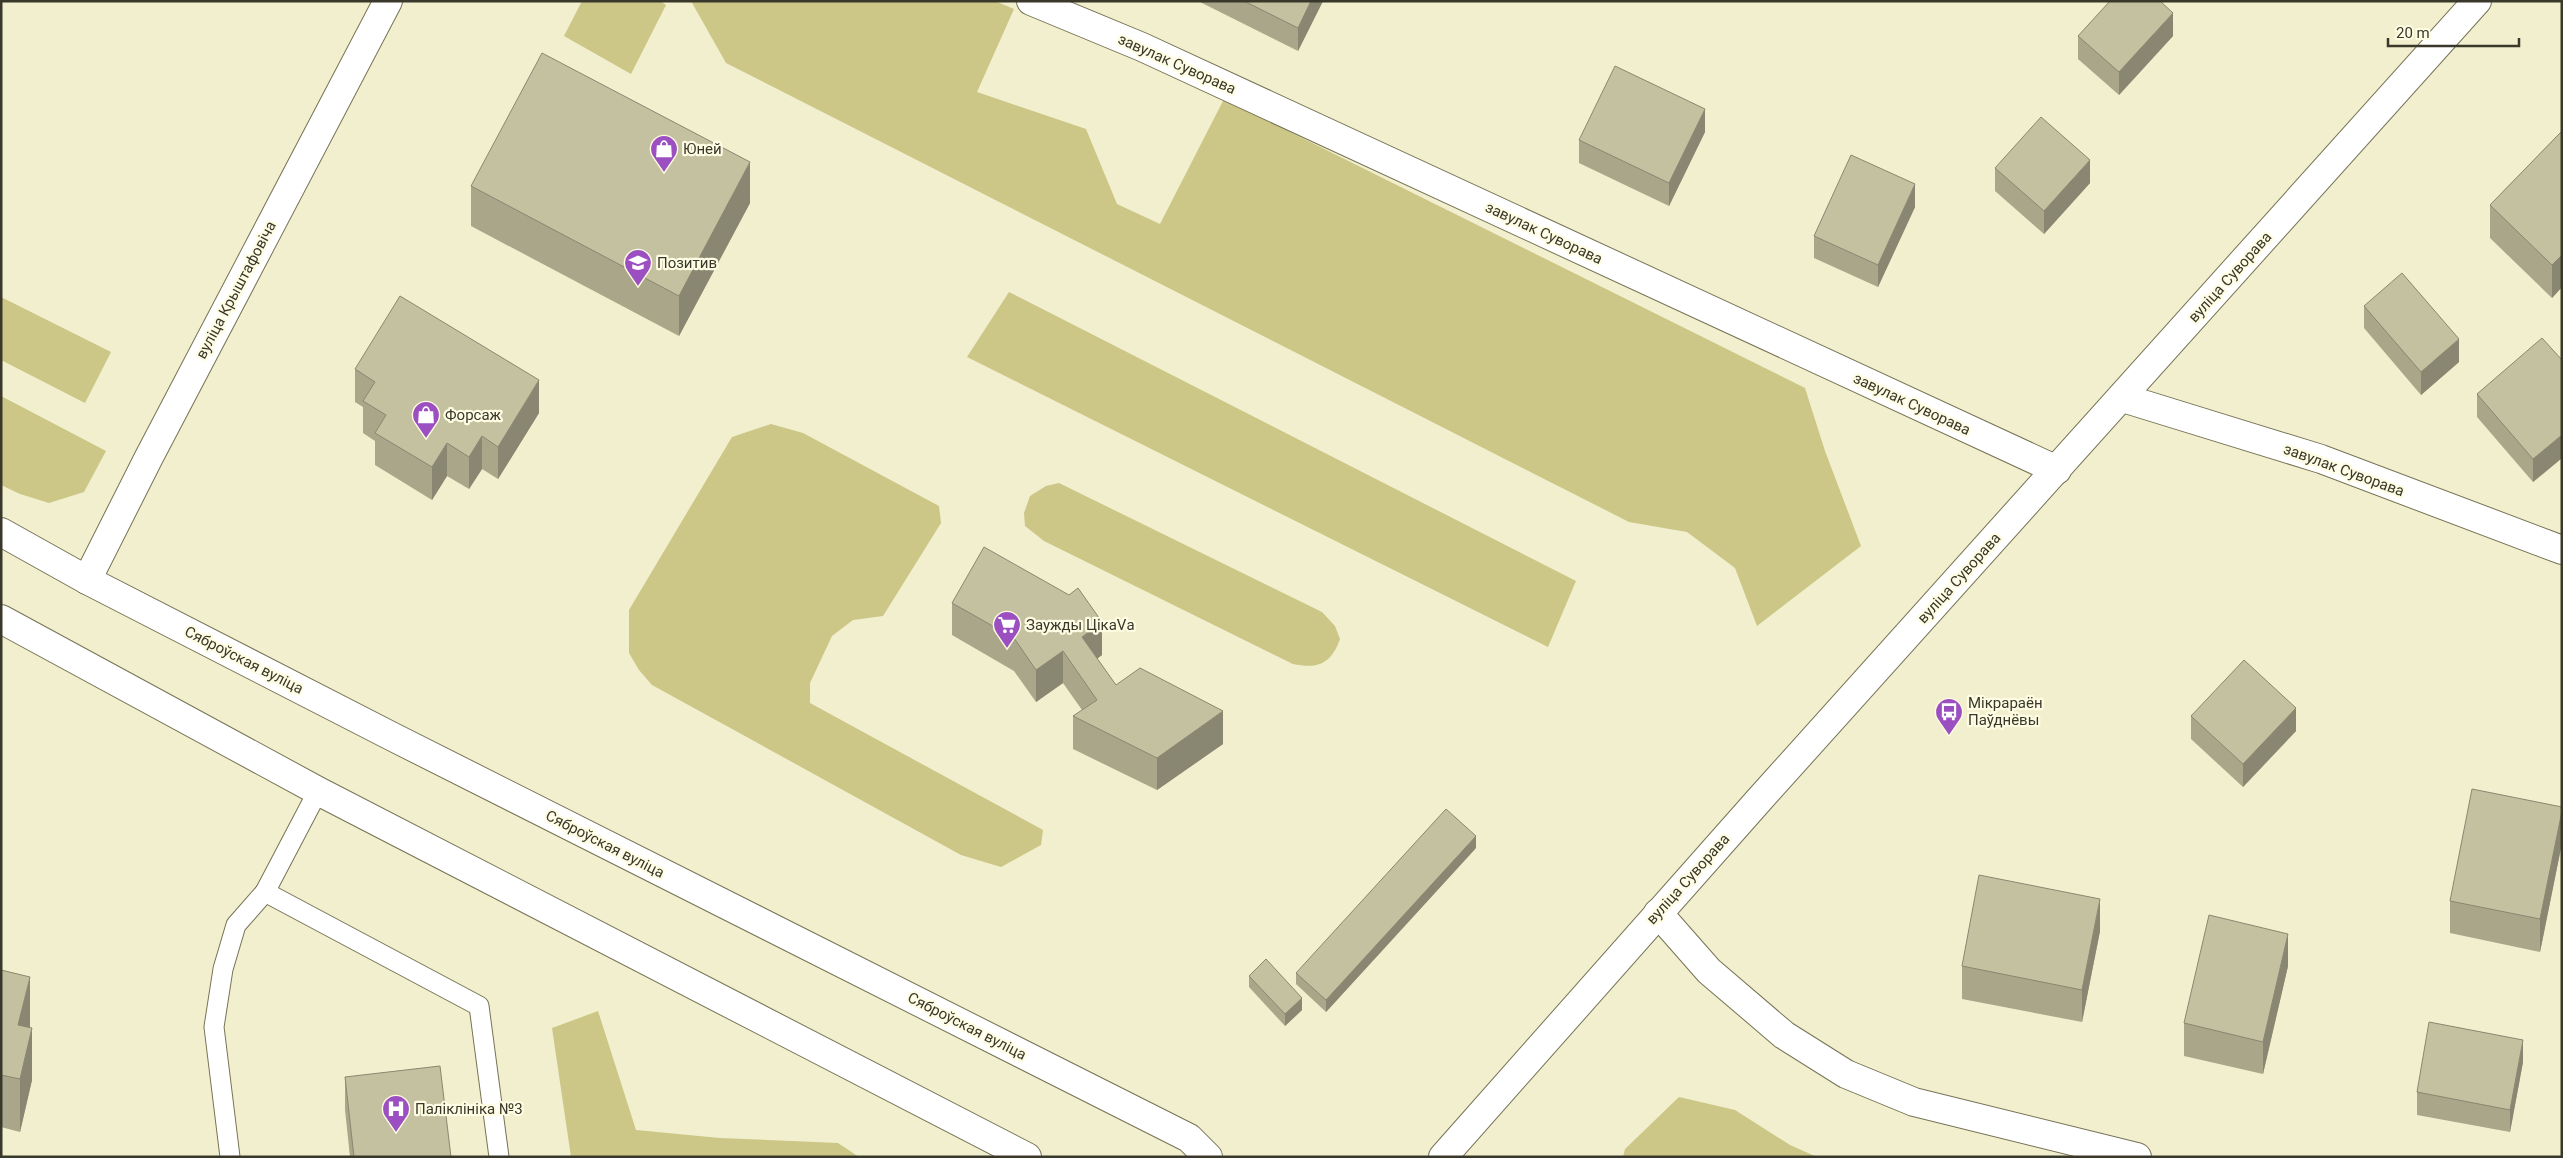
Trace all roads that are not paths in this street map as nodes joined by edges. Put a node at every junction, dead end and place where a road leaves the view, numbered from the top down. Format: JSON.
{"nodes":[{"id":1,"x":388,"y":1,"type":"edge"},
{"id":2,"x":1031,"y":1,"type":"edge"},
{"id":3,"x":2477,"y":1,"type":"edge"},
{"id":4,"x":2123,"y":398,"type":"junction"},
{"id":5,"x":2056,"y":470,"type":"junction"},
{"id":6,"x":1,"y":532,"type":"edge"},
{"id":7,"x":2562,"y":550,"type":"edge"},
{"id":8,"x":87,"y":580,"type":"junction"},
{"id":9,"x":1,"y":619,"type":"edge"},
{"id":10,"x":318,"y":791,"type":"junction"},
{"id":11,"x":265,"y":892,"type":"junction"},
{"id":12,"x":1658,"y":913,"type":"junction"},
{"id":13,"x":230,"y":1157,"type":"edge"},
{"id":14,"x":498,"y":1157,"type":"edge"},
{"id":15,"x":1027,"y":1157,"type":"edge"},
{"id":16,"x":1208,"y":1157,"type":"edge"},
{"id":17,"x":1443,"y":1157,"type":"edge"},
{"id":18,"x":2137,"y":1157,"type":"edge"}],
"edges":[{"from":1,"to":8,"type":"main road","name":"вуліца Крыштафовіча"},
{"from":2,"to":5,"type":"main road","name":"завулак Суворава"},
{"from":3,"to":4,"type":"main road","name":"вуліца Суворава"},
{"from":4,"to":5,"type":"main road","name":"вуліца Суворава"},
{"from":4,"to":7,"type":"main road","name":"завулак Суворава"},
{"from":5,"to":12,"type":"main road","name":"вуліца Суворава"},
{"from":6,"to":8,"type":"main road","name":"Сяброўская вуліца"},
{"from":8,"to":16,"type":"main road","name":"Сяброўская вуліца"},
{"from":9,"to":10,"type":"main road"},
{"from":10,"to":11,"type":"lane"},
{"from":10,"to":15,"type":"main road"},
{"from":11,"to":13,"type":"lane"},
{"from":11,"to":14,"type":"lane"},
{"from":12,"to":17,"type":"main road","name":"вуліца Суворава"},
{"from":12,"to":18,"type":"main road"}]}
